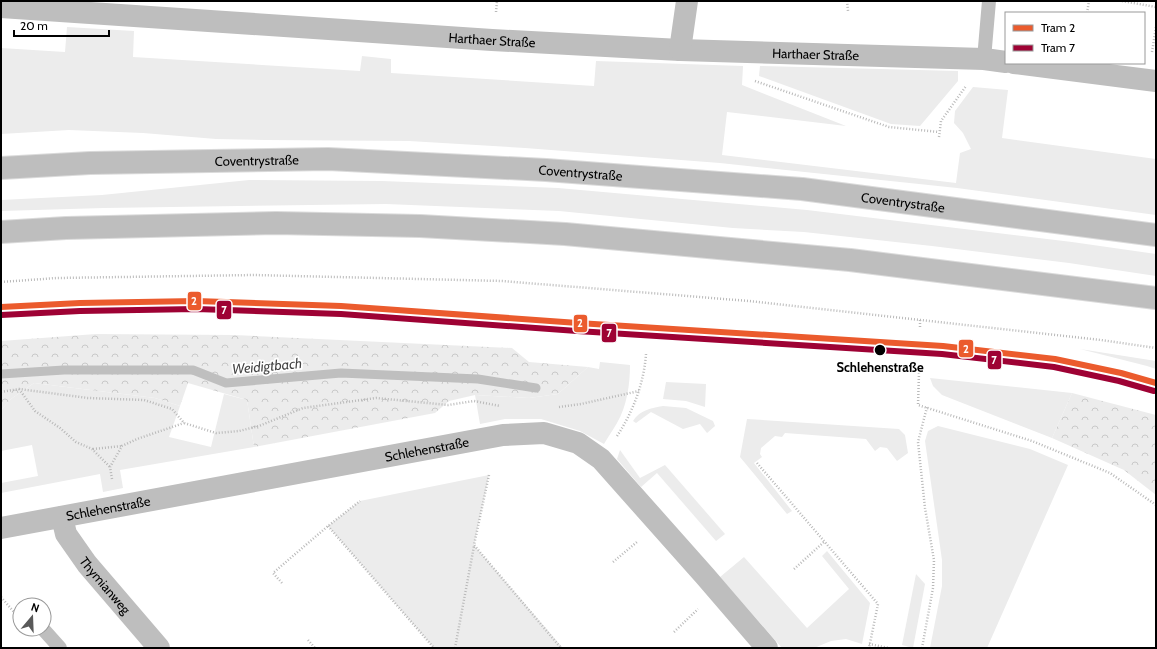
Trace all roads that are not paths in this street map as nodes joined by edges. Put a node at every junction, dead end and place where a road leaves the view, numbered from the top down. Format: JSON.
{"nodes":[{"id":1,"x":688,"y":1,"type":"edge"},
{"id":2,"x":989,"y":1,"type":"edge"},
{"id":3,"x":1,"y":7,"type":"edge"},
{"id":4,"x":187,"y":10,"type":"edge"},
{"id":5,"x":680,"y":50,"type":"junction"},
{"id":6,"x":984,"y":59,"type":"junction"},
{"id":7,"x":1005,"y":62,"type":"edge"},
{"id":8,"x":1022,"y":64,"type":"edge"},
{"id":9,"x":1156,"y":81,"type":"edge"},
{"id":10,"x":1,"y":168,"type":"edge"},
{"id":11,"x":1,"y":232,"type":"edge"},
{"id":12,"x":1156,"y":235,"type":"edge"},
{"id":13,"x":1156,"y":298,"type":"edge"},
{"id":14,"x":62,"y":517,"type":"junction"},
{"id":15,"x":1,"y":528,"type":"edge"},
{"id":16,"x":50,"y":637,"type":"edge"},
{"id":17,"x":60,"y":648,"type":"edge"},
{"id":18,"x":158,"y":648,"type":"edge"},
{"id":19,"x":767,"y":648,"type":"edge"}],
"edges":[{"from":1,"to":5,"type":"main road"},
{"from":2,"to":6,"type":"lane"},
{"from":3,"to":4,"type":"main road","name":"Harthaer Straße"},
{"from":4,"to":5,"type":"main road","name":"Harthaer Straße"},
{"from":5,"to":6,"type":"main road","name":"Harthaer Straße"},
{"from":6,"to":7,"type":"main road","name":"Harthaer Straße"},
{"from":8,"to":9,"type":"main road"},
{"from":10,"to":12,"type":"main road","name":"Coventrystraße"},
{"from":11,"to":13,"type":"main road"},
{"from":14,"to":15,"type":"main road","name":"Schlehenstraße"},
{"from":14,"to":18,"type":"main road","name":"Thymianweg"},
{"from":14,"to":19,"type":"main road","name":"Schlehenstraße"},
{"from":16,"to":17,"type":"lane"}]}
